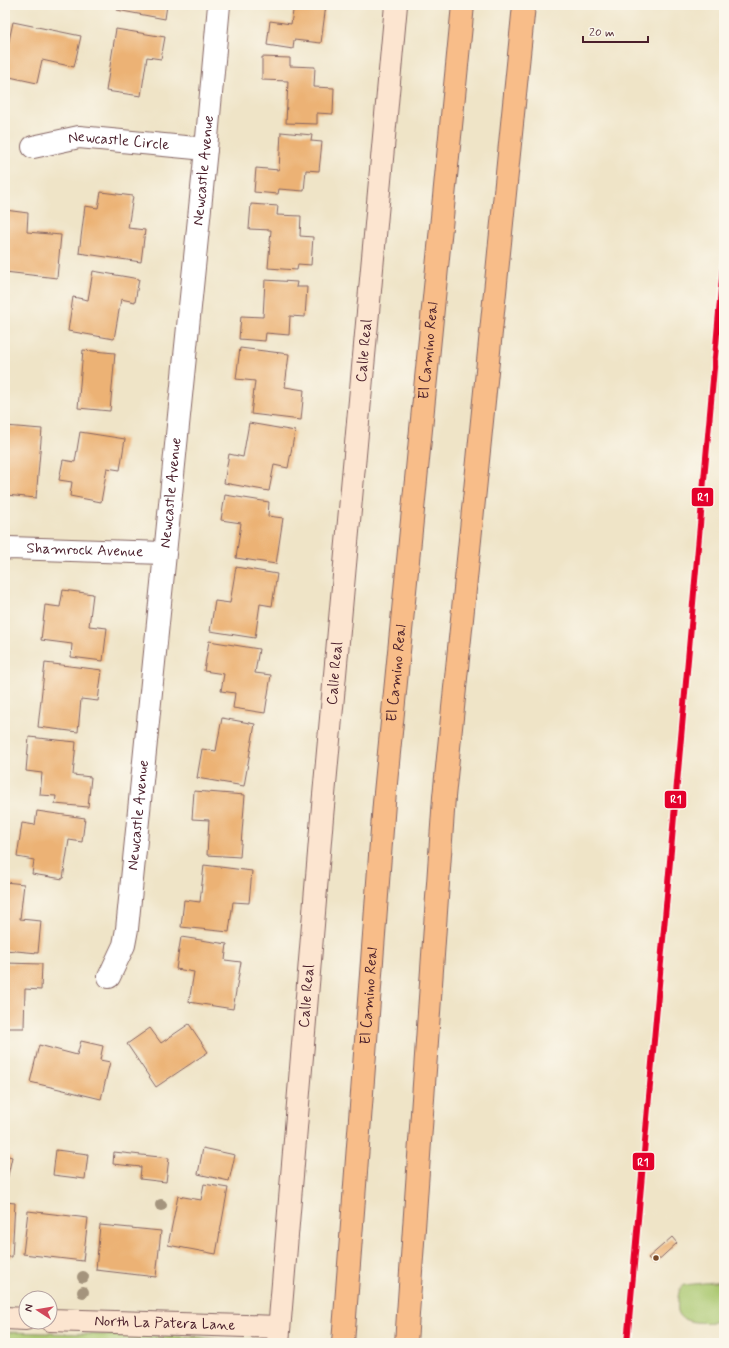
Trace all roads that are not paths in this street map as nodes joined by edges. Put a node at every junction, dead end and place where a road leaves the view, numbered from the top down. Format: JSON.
{"nodes":[{"id":1,"x":219,"y":5,"type":"edge"},
{"id":2,"x":396,"y":5,"type":"edge"},
{"id":3,"x":463,"y":5,"type":"edge"},
{"id":4,"x":524,"y":5,"type":"edge"},
{"id":5,"x":33,"y":147,"type":"dead end"},
{"id":6,"x":206,"y":149,"type":"junction"},
{"id":7,"x":5,"y":549,"type":"edge"},
{"id":8,"x":164,"y":553,"type":"junction"},
{"id":9,"x":109,"y":977,"type":"dead end"},
{"id":10,"x":5,"y":1318,"type":"edge"},
{"id":11,"x":18,"y":1319,"type":"edge"},
{"id":12,"x":58,"y":1321,"type":"edge"},
{"id":13,"x":279,"y":1335,"type":"edge"},
{"id":14,"x":343,"y":1343,"type":"edge"},
{"id":15,"x":406,"y":1343,"type":"edge"}],
"edges":[{"from":1,"to":6,"type":"street","name":"Newcastle Avenue"},
{"from":2,"to":13,"type":"main road","name":"Calle Real"},
{"from":3,"to":14,"type":"highway","name":"El Camino Real"},
{"from":4,"to":15,"type":"highway"},
{"from":5,"to":6,"type":"street","name":"Newcastle Circle"},
{"from":6,"to":8,"type":"street","name":"Newcastle Avenue"},
{"from":7,"to":8,"type":"street","name":"Shamrock Avenue"},
{"from":8,"to":9,"type":"street","name":"Newcastle Avenue"},
{"from":10,"to":11,"type":"main road"},
{"from":12,"to":13,"type":"main road","name":"North La Patera Lane"}]}
